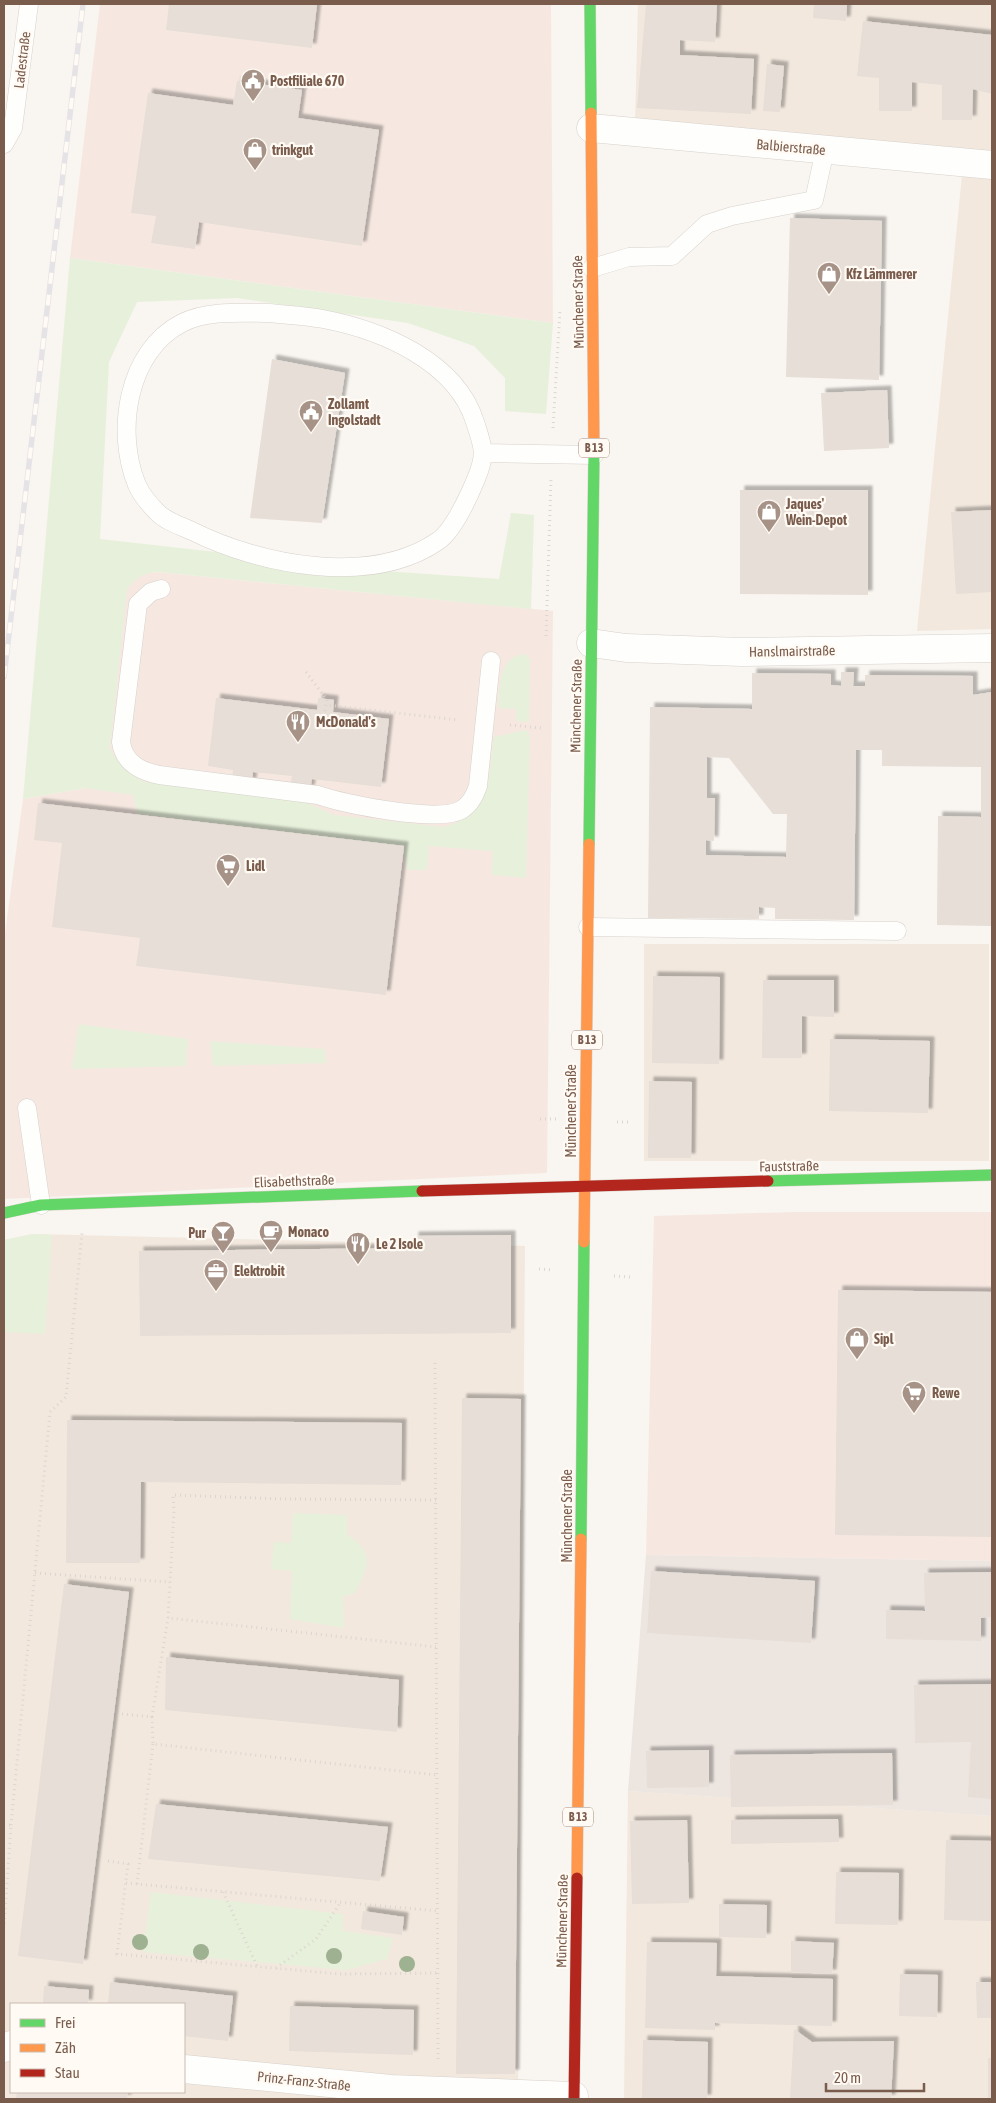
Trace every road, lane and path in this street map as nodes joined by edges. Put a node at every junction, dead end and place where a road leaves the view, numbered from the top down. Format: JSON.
{"nodes":[{"id":1,"x":29,"y":4,"type":"edge"},
{"id":2,"x":590,"y":4,"type":"edge"},
{"id":3,"x":590,"y":128,"type":"junction"},
{"id":4,"x":4,"y":144,"type":"edge"},
{"id":5,"x":825,"y":150,"type":"junction"},
{"id":6,"x":992,"y":165,"type":"edge"},
{"id":7,"x":592,"y":268,"type":"junction"},
{"id":8,"x":560,"y":306,"type":"dead end"},
{"id":9,"x":485,"y":453,"type":"junction"},
{"id":10,"x":551,"y":454,"type":"junction"},
{"id":11,"x":594,"y":455,"type":"junction"},
{"id":12,"x":161,"y":589,"type":"dead end"},
{"id":13,"x":546,"y":636,"type":"dead end"},
{"id":14,"x":591,"y":644,"type":"junction"},
{"id":15,"x":992,"y":648,"type":"edge"},
{"id":16,"x":491,"y":661,"type":"dead end"},
{"id":17,"x":306,"y":672,"type":"dead end"},
{"id":18,"x":326,"y":705,"type":"junction"},
{"id":19,"x":325,"y":711,"type":"dead end"},
{"id":20,"x":466,"y":721,"type":"dead end"},
{"id":21,"x":505,"y":725,"type":"dead end"},
{"id":22,"x":541,"y":728,"type":"dead end"},
{"id":23,"x":588,"y":927,"type":"junction"},
{"id":24,"x":897,"y":931,"type":"dead end"},
{"id":25,"x":27,"y":1108,"type":"dead end"},
{"id":26,"x":992,"y":1175,"type":"edge"},
{"id":27,"x":586,"y":1186,"type":"junction"},
{"id":28,"x":84,"y":1203,"type":"junction"},
{"id":29,"x":41,"y":1205,"type":"junction"},
{"id":30,"x":4,"y":1213,"type":"edge"},
{"id":31,"x":435,"y":1364,"type":"dead end"},
{"id":32,"x":436,"y":1500,"type":"junction"},
{"id":33,"x":35,"y":1573,"type":"junction"},
{"id":34,"x":170,"y":1582,"type":"junction"},
{"id":35,"x":168,"y":1618,"type":"junction"},
{"id":36,"x":436,"y":1647,"type":"junction"},
{"id":37,"x":122,"y":1714,"type":"dead end"},
{"id":38,"x":152,"y":1717,"type":"junction"},
{"id":39,"x":153,"y":1744,"type":"junction"},
{"id":40,"x":437,"y":1775,"type":"junction"},
{"id":41,"x":4,"y":1824,"type":"edge"},
{"id":42,"x":12,"y":1825,"type":"junction"},
{"id":43,"x":108,"y":1861,"type":"dead end"},
{"id":44,"x":126,"y":1883,"type":"junction"},
{"id":45,"x":137,"y":1884,"type":"junction"},
{"id":46,"x":222,"y":1892,"type":"junction"},
{"id":47,"x":341,"y":1902,"type":"junction"},
{"id":48,"x":438,"y":1911,"type":"junction"},
{"id":49,"x":4,"y":1927,"type":"edge"},
{"id":50,"x":257,"y":1966,"type":"junction"},
{"id":51,"x":275,"y":1968,"type":"junction"},
{"id":52,"x":438,"y":1973,"type":"junction"},
{"id":53,"x":185,"y":2069,"type":"edge"},
{"id":54,"x":438,"y":2091,"type":"junction"},
{"id":55,"x":574,"y":2098,"type":"edge"}],
"edges":[{"from":1,"to":4,"type":"lane","name":"Ladestraße"},
{"from":2,"to":3,"type":"main road","name":"Münchener Straße","number":"B 13"},
{"from":3,"to":5,"type":"street","name":"Balbierstraße"},
{"from":3,"to":7,"type":"main road","name":"Münchener Straße","number":"B 13"},
{"from":5,"to":6,"type":"street","name":"Balbierstraße"},
{"from":5,"to":7,"type":"lane"},
{"from":7,"to":11,"type":"main road","name":"Münchener Straße","number":"B 13"},
{"from":8,"to":10,"type":"path"},
{"from":9,"to":9,"type":"lane"},
{"from":9,"to":10,"type":"lane"},
{"from":10,"to":11,"type":"lane"},
{"from":10,"to":13,"type":"path"},
{"from":11,"to":14,"type":"main road","name":"Münchener Straße","number":"B 13"},
{"from":12,"to":16,"type":"lane"},
{"from":14,"to":15,"type":"street","name":"Hanslmairstraße"},
{"from":14,"to":23,"type":"main road","name":"Münchener Straße","number":"B 13"},
{"from":17,"to":18,"type":"path"},
{"from":18,"to":19,"type":"path"},
{"from":18,"to":20,"type":"path"},
{"from":21,"to":22,"type":"path"},
{"from":23,"to":24,"type":"lane"},
{"from":23,"to":27,"type":"main road","name":"Münchener Straße","number":"B 13"},
{"from":25,"to":29,"type":"lane"},
{"from":26,"to":27,"type":"main road","name":"Fauststraße"},
{"from":27,"to":28,"type":"main road","name":"Elisabethstraße"},
{"from":27,"to":55,"type":"main road","name":"Münchener Straße","number":"B 13"},
{"from":28,"to":29,"type":"main road","name":"Elisabethstraße"},
{"from":28,"to":33,"type":"path"},
{"from":29,"to":30,"type":"main road","name":"Elisabethstraße"},
{"from":31,"to":32,"type":"path"},
{"from":32,"to":34,"type":"path"},
{"from":32,"to":36,"type":"path"},
{"from":33,"to":34,"type":"path"},
{"from":33,"to":42,"type":"path"},
{"from":34,"to":35,"type":"path"},
{"from":35,"to":36,"type":"path"},
{"from":35,"to":38,"type":"path"},
{"from":36,"to":40,"type":"path"},
{"from":37,"to":38,"type":"path"},
{"from":38,"to":39,"type":"path"},
{"from":39,"to":40,"type":"path"},
{"from":39,"to":45,"type":"path"},
{"from":40,"to":48,"type":"path"},
{"from":41,"to":42,"type":"path"},
{"from":42,"to":49,"type":"path"},
{"from":43,"to":44,"type":"path"},
{"from":44,"to":45,"type":"path"},
{"from":44,"to":50,"type":"path"},
{"from":45,"to":46,"type":"path"},
{"from":46,"to":47,"type":"path"},
{"from":46,"to":50,"type":"path"},
{"from":47,"to":48,"type":"path"},
{"from":47,"to":51,"type":"path"},
{"from":48,"to":52,"type":"path"},
{"from":50,"to":51,"type":"path"},
{"from":51,"to":52,"type":"path"},
{"from":52,"to":54,"type":"path"},
{"from":53,"to":54,"type":"street","name":"Prinz-Franz-Straße"},
{"from":54,"to":55,"type":"street","name":"Prinz-Franz-Straße"}]}
